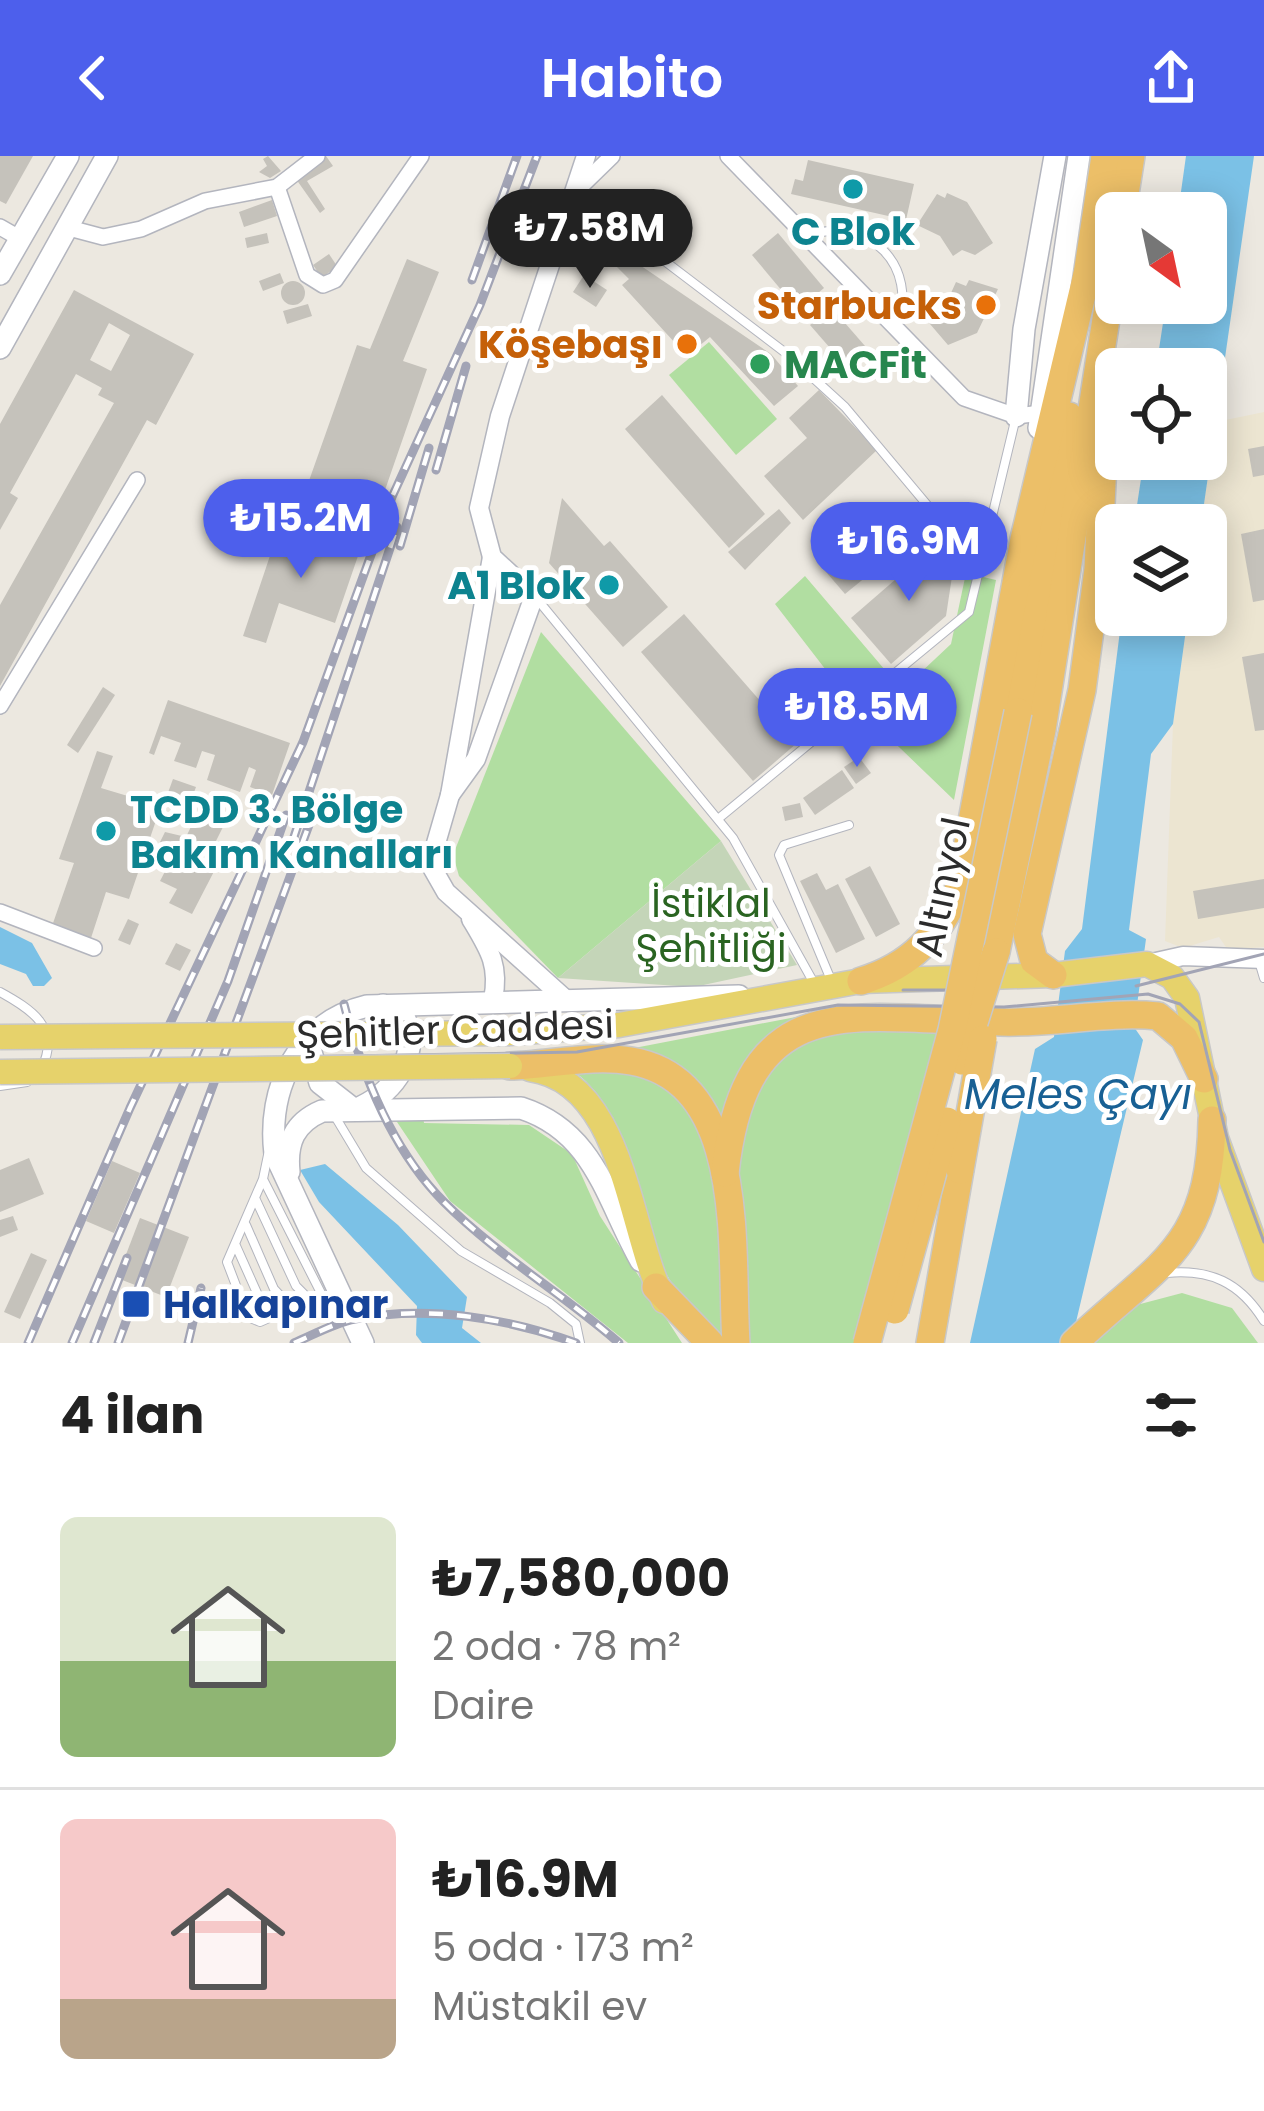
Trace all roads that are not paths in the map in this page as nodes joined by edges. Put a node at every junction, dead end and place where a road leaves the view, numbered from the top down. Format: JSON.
{"nodes":[{"id":1,"x":68,"y":156,"type":"edge"},
{"id":2,"x":106,"y":156,"type":"edge"},
{"id":3,"x":317,"y":156,"type":"edge"},
{"id":4,"x":586,"y":156,"type":"edge"},
{"id":5,"x":612,"y":156,"type":"edge"},
{"id":6,"x":728,"y":156,"type":"edge"},
{"id":7,"x":1054,"y":156,"type":"edge"},
{"id":8,"x":1079,"y":156,"type":"edge"},
{"id":9,"x":1105,"y":156,"type":"edge"},
{"id":10,"x":1131,"y":156,"type":"edge"},
{"id":11,"x":416,"y":158,"type":"edge"},
{"id":12,"x":277,"y":187,"type":"junction"},
{"id":13,"x":1125,"y":192,"type":"edge"},
{"id":14,"x":572,"y":200,"type":"junction"},
{"id":15,"x":0,"y":227,"type":"edge"},
{"id":16,"x":69,"y":228,"type":"junction"},
{"id":17,"x":806,"y":236,"type":"junction"},
{"id":18,"x":21,"y":238,"type":"junction"},
{"id":19,"x":0,"y":274,"type":"edge"},
{"id":20,"x":1087,"y":274,"type":"junction"},
{"id":21,"x":1107,"y":324,"type":"edge"},
{"id":22,"x":1107,"y":324,"type":"edge"},
{"id":23,"x":896,"y":328,"type":"junction"},
{"id":24,"x":0,"y":348,"type":"edge"},
{"id":25,"x":1041,"y":413,"type":"junction"},
{"id":26,"x":1016,"y":416,"type":"junction"},
{"id":27,"x":137,"y":479,"type":"dead end"},
{"id":28,"x":1024,"y":539,"type":"junction"},
{"id":29,"x":492,"y":557,"type":"junction"},
{"id":30,"x":980,"y":568,"type":"junction"},
{"id":31,"x":534,"y":596,"type":"junction"},
{"id":32,"x":0,"y":706,"type":"edge"},
{"id":33,"x":450,"y":795,"type":"junction"},
{"id":34,"x":718,"y":819,"type":"junction"},
{"id":35,"x":849,"y":825,"type":"dead end"},
{"id":36,"x":0,"y":912,"type":"edge"},
{"id":37,"x":469,"y":915,"type":"junction"},
{"id":38,"x":94,"y":948,"type":"dead end"},
{"id":39,"x":996,"y":952,"type":"junction"},
{"id":40,"x":1147,"y":964,"type":"junction"},
{"id":41,"x":1262,"y":966,"type":"edge"},
{"id":42,"x":1053,"y":974,"type":"junction"},
{"id":43,"x":836,"y":984,"type":"junction"},
{"id":44,"x":0,"y":992,"type":"edge"},
{"id":45,"x":754,"y":996,"type":"junction"},
{"id":46,"x":563,"y":997,"type":"junction"},
{"id":47,"x":493,"y":1000,"type":"junction"},
{"id":48,"x":0,"y":1002,"type":"edge"},
{"id":49,"x":21,"y":1004,"type":"junction"},
{"id":50,"x":380,"y":1005,"type":"junction"},
{"id":51,"x":322,"y":1031,"type":"junction"},
{"id":52,"x":0,"y":1037,"type":"edge"},
{"id":53,"x":510,"y":1066,"type":"junction"},
{"id":54,"x":0,"y":1072,"type":"edge"},
{"id":55,"x":1204,"y":1079,"type":"junction"},
{"id":56,"x":0,"y":1086,"type":"edge"},
{"id":57,"x":348,"y":1108,"type":"junction"},
{"id":58,"x":1212,"y":1120,"type":"junction"},
{"id":59,"x":271,"y":1123,"type":"junction"},
{"id":60,"x":725,"y":1173,"type":"junction"},
{"id":61,"x":263,"y":1179,"type":"junction"},
{"id":62,"x":291,"y":1190,"type":"junction"},
{"id":63,"x":255,"y":1198,"type":"junction"},
{"id":64,"x":245,"y":1224,"type":"junction"},
{"id":65,"x":235,"y":1244,"type":"junction"},
{"id":66,"x":1264,"y":1269,"type":"edge"},
{"id":67,"x":656,"y":1287,"type":"junction"},
{"id":68,"x":1128,"y":1293,"type":"junction"},
{"id":69,"x":332,"y":1296,"type":"junction"},
{"id":70,"x":310,"y":1300,"type":"junction"},
{"id":71,"x":292,"y":1308,"type":"junction"},
{"id":72,"x":276,"y":1315,"type":"junction"},
{"id":73,"x":1264,"y":1321,"type":"edge"},
{"id":74,"x":363,"y":1343,"type":"edge"},
{"id":75,"x":580,"y":1343,"type":"edge"},
{"id":76,"x":694,"y":1343,"type":"edge"},
{"id":77,"x":710,"y":1343,"type":"edge"},
{"id":78,"x":736,"y":1343,"type":"edge"},
{"id":79,"x":867,"y":1343,"type":"edge"},
{"id":80,"x":886,"y":1343,"type":"edge"},
{"id":81,"x":930,"y":1343,"type":"edge"},
{"id":82,"x":1074,"y":1343,"type":"edge"}],
"edges":[{"from":1,"to":18,"type":"main road"},
{"from":2,"to":16,"type":"main road"},
{"from":3,"to":12,"type":"street"},
{"from":4,"to":14,"type":"street"},
{"from":5,"to":14,"type":"street"},
{"from":6,"to":17,"type":"street"},
{"from":7,"to":26,"type":"main road"},
{"from":8,"to":25,"type":"main road"},
{"from":9,"to":20,"type":"highway","name":"Altınyol"},
{"from":10,"to":13,"type":"highway"},
{"from":11,"to":12,"type":"street"},
{"from":12,"to":16,"type":"street"},
{"from":14,"to":29,"type":"street"},
{"from":14,"to":30,"type":"lane"},
{"from":15,"to":18,"type":"street"},
{"from":16,"to":24,"type":"main road"},
{"from":17,"to":23,"type":"street"},
{"from":17,"to":23,"type":"lane"},
{"from":18,"to":19,"type":"main road"},
{"from":20,"to":28,"type":"highway"},
{"from":20,"to":79,"type":"highway","name":"Altınyol","bridge":true},
{"from":21,"to":39,"type":"highway","name":"Altınyol"},
{"from":22,"to":42,"type":"highway"},
{"from":23,"to":26,"type":"street"},
{"from":25,"to":26,"type":"street"},
{"from":25,"to":28,"type":"main road"},
{"from":26,"to":30,"type":"lane"},
{"from":27,"to":32,"type":"street"},
{"from":28,"to":43,"type":"highway"},
{"from":29,"to":31,"type":"street"},
{"from":29,"to":33,"type":"street"},
{"from":30,"to":34,"type":"lane"},
{"from":31,"to":33,"type":"street"},
{"from":31,"to":34,"type":"lane"},
{"from":33,"to":37,"type":"street"},
{"from":34,"to":43,"type":"lane"},
{"from":35,"to":43,"type":"lane"},
{"from":36,"to":38,"type":"street"},
{"from":37,"to":46,"type":"street"},
{"from":37,"to":47,"type":"street"},
{"from":39,"to":80,"type":"highway","name":"Altınyol","bridge":true},
{"from":39,"to":81,"type":"highway","bridge":true},
{"from":40,"to":41,"type":"street","name":"Şehitler Caddesi"},
{"from":40,"to":42,"type":"main road","name":"Şehitler Caddesi"},
{"from":40,"to":55,"type":"main road"},
{"from":42,"to":43,"type":"main road","name":"Şehitler Caddesi"},
{"from":43,"to":45,"type":"main road","name":"Şehitler Caddesi"},
{"from":44,"to":49,"type":"lane"},
{"from":45,"to":46,"type":"main road"},
{"from":45,"to":52,"type":"main road","name":"Şehitler Caddesi","bridge":true},
{"from":46,"to":47,"type":"main road"},
{"from":47,"to":50,"type":"main road"},
{"from":48,"to":49,"type":"lane"},
{"from":49,"to":56,"type":"lane"},
{"from":50,"to":51,"type":"main road"},
{"from":50,"to":57,"type":"main road"},
{"from":51,"to":57,"type":"main road"},
{"from":51,"to":59,"type":"main road"},
{"from":53,"to":54,"type":"main road","name":"Şehitler Caddesi","bridge":true},
{"from":53,"to":60,"type":"highway"},
{"from":53,"to":67,"type":"main road","name":"Şehitler Caddesi"},
{"from":55,"to":58,"type":"main road"},
{"from":55,"to":60,"type":"highway"},
{"from":57,"to":62,"type":"main road"},
{"from":57,"to":67,"type":"main road"},
{"from":57,"to":75,"type":"lane"},
{"from":58,"to":66,"type":"main road"},
{"from":58,"to":68,"type":"highway"},
{"from":59,"to":61,"type":"lane"},
{"from":59,"to":62,"type":"main road"},
{"from":60,"to":78,"type":"highway"},
{"from":61,"to":63,"type":"lane"},
{"from":61,"to":69,"type":"lane"},
{"from":62,"to":69,"type":"main road"},
{"from":63,"to":64,"type":"lane"},
{"from":63,"to":70,"type":"lane"},
{"from":64,"to":65,"type":"lane"},
{"from":64,"to":71,"type":"lane"},
{"from":65,"to":72,"type":"lane"},
{"from":65,"to":72,"type":"lane"},
{"from":67,"to":76,"type":"main road","name":"Şehitler Caddesi"},
{"from":67,"to":77,"type":"highway"},
{"from":68,"to":73,"type":"lane"},
{"from":68,"to":82,"type":"highway"},
{"from":69,"to":70,"type":"lane"},
{"from":69,"to":74,"type":"main road"},
{"from":70,"to":71,"type":"lane"},
{"from":71,"to":72,"type":"lane"}]}
